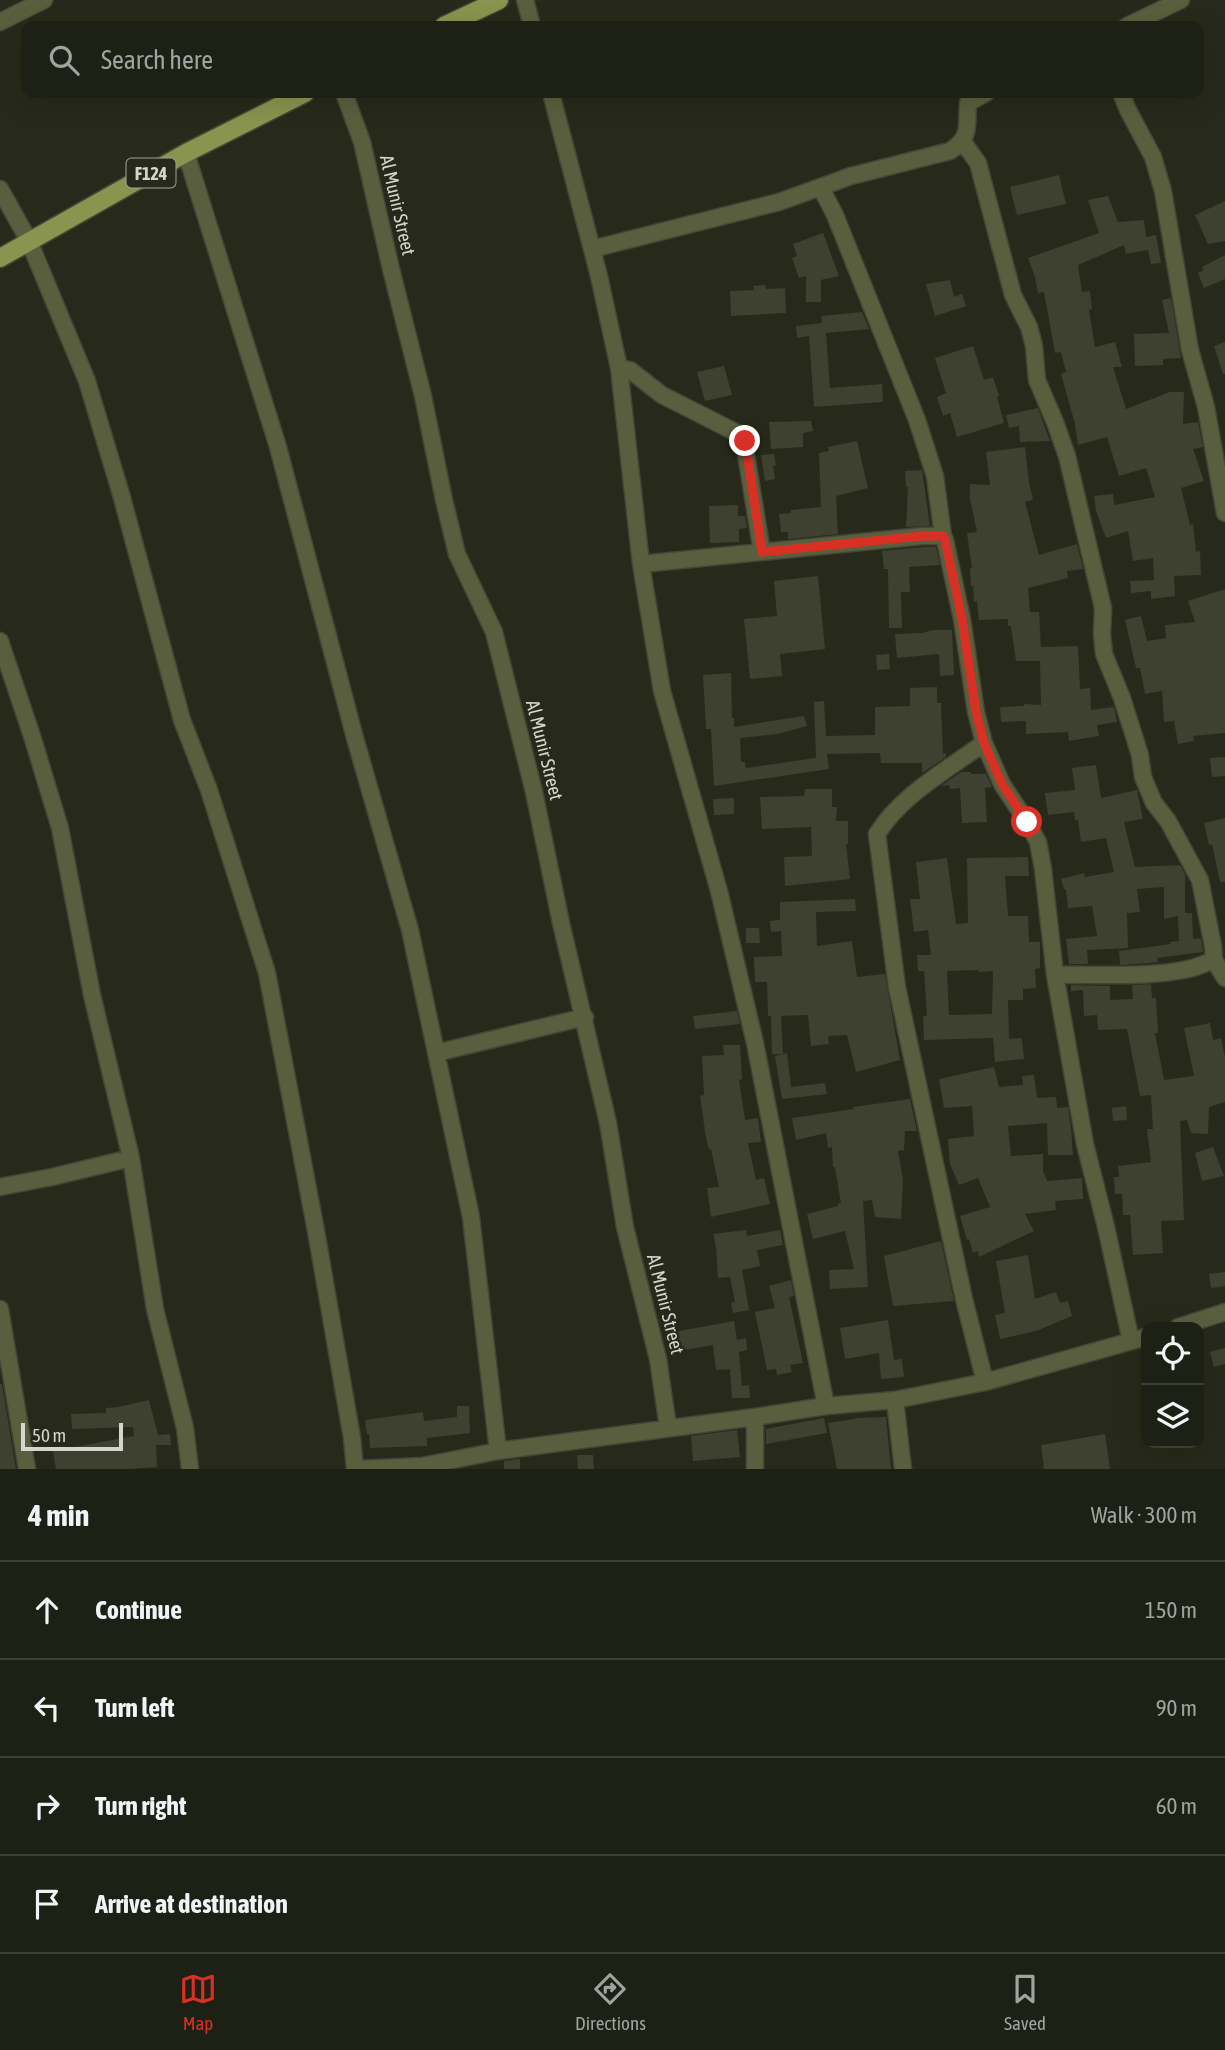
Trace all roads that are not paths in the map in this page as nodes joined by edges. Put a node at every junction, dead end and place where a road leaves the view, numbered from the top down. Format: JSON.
{"nodes":[{"id":1,"x":44,"y":0,"type":"edge"},
{"id":2,"x":499,"y":0,"type":"edge"},
{"id":3,"x":525,"y":0,"type":"edge"},
{"id":4,"x":1181,"y":0,"type":"edge"},
{"id":5,"x":455,"y":21,"type":"edge"},
{"id":6,"x":531,"y":21,"type":"edge"},
{"id":7,"x":1137,"y":21,"type":"edge"},
{"id":8,"x":0,"y":22,"type":"edge"},
{"id":9,"x":295,"y":98,"type":"edge"},
{"id":10,"x":346,"y":98,"type":"edge"},
{"id":11,"x":552,"y":98,"type":"edge"},
{"id":12,"x":977,"y":98,"type":"edge"},
{"id":13,"x":1123,"y":98,"type":"edge"},
{"id":14,"x":963,"y":142,"type":"junction"},
{"id":15,"x":186,"y":153,"type":"junction"},
{"id":16,"x":0,"y":188,"type":"edge"},
{"id":17,"x":821,"y":188,"type":"junction"},
{"id":18,"x":29,"y":241,"type":"junction"},
{"id":19,"x":592,"y":249,"type":"junction"},
{"id":20,"x":0,"y":258,"type":"edge"},
{"id":21,"x":620,"y":368,"type":"junction"},
{"id":22,"x":1220,"y":455,"type":"edge"},
{"id":23,"x":1225,"y":513,"type":"edge"},
{"id":24,"x":943,"y":536,"type":"junction"},
{"id":25,"x":762,"y":552,"type":"junction"},
{"id":26,"x":641,"y":564,"type":"junction"},
{"id":27,"x":0,"y":641,"type":"edge"},
{"id":28,"x":984,"y":743,"type":"junction"},
{"id":29,"x":1214,"y":960,"type":"junction"},
{"id":30,"x":1055,"y":975,"type":"junction"},
{"id":31,"x":1225,"y":978,"type":"edge"},
{"id":32,"x":585,"y":1017,"type":"junction"},
{"id":33,"x":436,"y":1053,"type":"junction"},
{"id":34,"x":131,"y":1157,"type":"junction"},
{"id":35,"x":0,"y":1187,"type":"edge"},
{"id":36,"x":0,"y":1309,"type":"edge"},
{"id":37,"x":1225,"y":1312,"type":"edge"},
{"id":38,"x":1194,"y":1322,"type":"edge"},
{"id":39,"x":1139,"y":1339,"type":"edge"},
{"id":40,"x":985,"y":1382,"type":"junction"},
{"id":41,"x":895,"y":1400,"type":"junction"},
{"id":42,"x":826,"y":1406,"type":"junction"},
{"id":43,"x":755,"y":1417,"type":"junction"},
{"id":44,"x":668,"y":1427,"type":"junction"},
{"id":45,"x":498,"y":1451,"type":"junction"},
{"id":46,"x":27,"y":1469,"type":"edge"},
{"id":47,"x":190,"y":1469,"type":"edge"},
{"id":48,"x":357,"y":1469,"type":"edge"},
{"id":49,"x":755,"y":1469,"type":"edge"},
{"id":50,"x":903,"y":1469,"type":"edge"}],
"edges":[{"from":1,"to":8,"type":"street"},
{"from":2,"to":5,"type":"main road"},
{"from":3,"to":6,"type":"street"},
{"from":4,"to":7,"type":"street"},
{"from":9,"to":15,"type":"main road","number":"F124"},
{"from":10,"to":32,"type":"street","name":"Al Munir Street"},
{"from":11,"to":19,"type":"street"},
{"from":12,"to":14,"type":"street"},
{"from":13,"to":22,"type":"street"},
{"from":14,"to":17,"type":"street"},
{"from":14,"to":29,"type":"street"},
{"from":15,"to":18,"type":"main road","number":"F124"},
{"from":15,"to":33,"type":"street"},
{"from":16,"to":18,"type":"street"},
{"from":17,"to":19,"type":"street"},
{"from":17,"to":24,"type":"street"},
{"from":18,"to":20,"type":"main road","number":"F124"},
{"from":18,"to":48,"type":"street"},
{"from":19,"to":21,"type":"street"},
{"from":21,"to":25,"type":"street"},
{"from":21,"to":26,"type":"street"},
{"from":22,"to":23,"type":"street"},
{"from":24,"to":25,"type":"street"},
{"from":24,"to":28,"type":"street"},
{"from":25,"to":26,"type":"street"},
{"from":26,"to":42,"type":"street"},
{"from":27,"to":34,"type":"street"},
{"from":28,"to":30,"type":"street"},
{"from":28,"to":40,"type":"street"},
{"from":29,"to":30,"type":"street"},
{"from":29,"to":31,"type":"street"},
{"from":30,"to":39,"type":"street"},
{"from":32,"to":33,"type":"street"},
{"from":32,"to":44,"type":"street","name":"Al Munir Street"},
{"from":33,"to":45,"type":"street"},
{"from":34,"to":35,"type":"street"},
{"from":34,"to":47,"type":"street"},
{"from":36,"to":46,"type":"street"},
{"from":37,"to":38,"type":"street"},
{"from":39,"to":40,"type":"street"},
{"from":40,"to":41,"type":"street"},
{"from":41,"to":42,"type":"street"},
{"from":41,"to":50,"type":"street"},
{"from":42,"to":43,"type":"street"},
{"from":43,"to":44,"type":"street"},
{"from":43,"to":49,"type":"street"},
{"from":44,"to":45,"type":"street"},
{"from":45,"to":48,"type":"street"}]}
